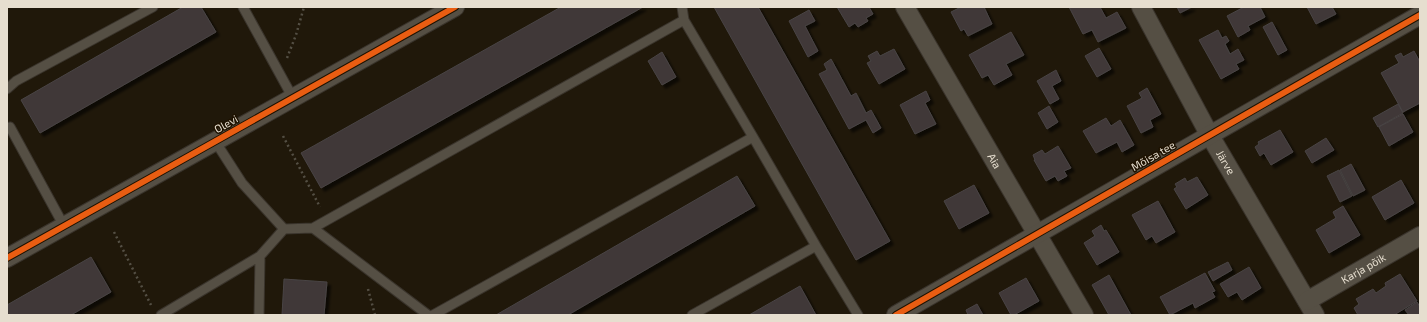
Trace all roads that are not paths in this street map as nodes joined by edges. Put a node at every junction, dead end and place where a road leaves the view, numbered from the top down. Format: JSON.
{"nodes":[{"id":1,"x":153,"y":7,"type":"edge"},
{"id":2,"x":244,"y":7,"type":"edge"},
{"id":3,"x":455,"y":7,"type":"edge"},
{"id":4,"x":682,"y":7,"type":"edge"},
{"id":5,"x":905,"y":7,"type":"edge"},
{"id":6,"x":1141,"y":7,"type":"edge"},
{"id":7,"x":1420,"y":15,"type":"edge"},
{"id":8,"x":684,"y":20,"type":"junction"},
{"id":9,"x":7,"y":89,"type":"edge"},
{"id":10,"x":293,"y":98,"type":"junction"},
{"id":11,"x":8,"y":126,"type":"edge"},
{"id":12,"x":1210,"y":134,"type":"junction"},
{"id":13,"x":753,"y":137,"type":"junction"},
{"id":14,"x":215,"y":141,"type":"junction"},
{"id":15,"x":64,"y":226,"type":"junction"},
{"id":16,"x":313,"y":228,"type":"junction"},
{"id":17,"x":284,"y":229,"type":"junction"},
{"id":18,"x":1038,"y":235,"type":"junction"},
{"id":19,"x":1420,"y":236,"type":"edge"},
{"id":20,"x":816,"y":246,"type":"junction"},
{"id":21,"x":260,"y":256,"type":"junction"},
{"id":22,"x":7,"y":258,"type":"edge"},
{"id":23,"x":1311,"y":308,"type":"edge"},
{"id":24,"x":161,"y":315,"type":"edge"},
{"id":25,"x":259,"y":315,"type":"edge"},
{"id":26,"x":428,"y":315,"type":"edge"},
{"id":27,"x":433,"y":315,"type":"edge"},
{"id":28,"x":692,"y":315,"type":"edge"},
{"id":29,"x":858,"y":315,"type":"edge"},
{"id":30,"x":896,"y":315,"type":"edge"},
{"id":31,"x":1084,"y":315,"type":"edge"}],
"edges":[{"from":1,"to":9,"type":"lane"},
{"from":2,"to":10,"type":"lane"},
{"from":3,"to":10,"type":"street","name":"Olevi"},
{"from":4,"to":8,"type":"lane"},
{"from":5,"to":18,"type":"street","name":"Aia"},
{"from":6,"to":12,"type":"street","name":"Järve"},
{"from":7,"to":12,"type":"street","name":"Mõisa tee"},
{"from":8,"to":13,"type":"lane"},
{"from":8,"to":16,"type":"lane"},
{"from":10,"to":14,"type":"street","name":"Olevi"},
{"from":11,"to":15,"type":"lane"},
{"from":12,"to":18,"type":"street","name":"Mõisa tee"},
{"from":12,"to":23,"type":"street","name":"Järve"},
{"from":13,"to":20,"type":"lane"},
{"from":13,"to":27,"type":"lane"},
{"from":14,"to":15,"type":"street","name":"Olevi"},
{"from":14,"to":17,"type":"lane"},
{"from":15,"to":22,"type":"street","name":"Olevi"},
{"from":16,"to":17,"type":"lane"},
{"from":16,"to":26,"type":"lane"},
{"from":17,"to":21,"type":"lane"},
{"from":18,"to":30,"type":"street","name":"Mõisa tee"},
{"from":18,"to":31,"type":"street","name":"Aia"},
{"from":19,"to":23,"type":"street","name":"Karja põik"},
{"from":20,"to":28,"type":"lane"},
{"from":20,"to":29,"type":"lane"},
{"from":21,"to":24,"type":"lane"},
{"from":21,"to":25,"type":"lane"}]}
